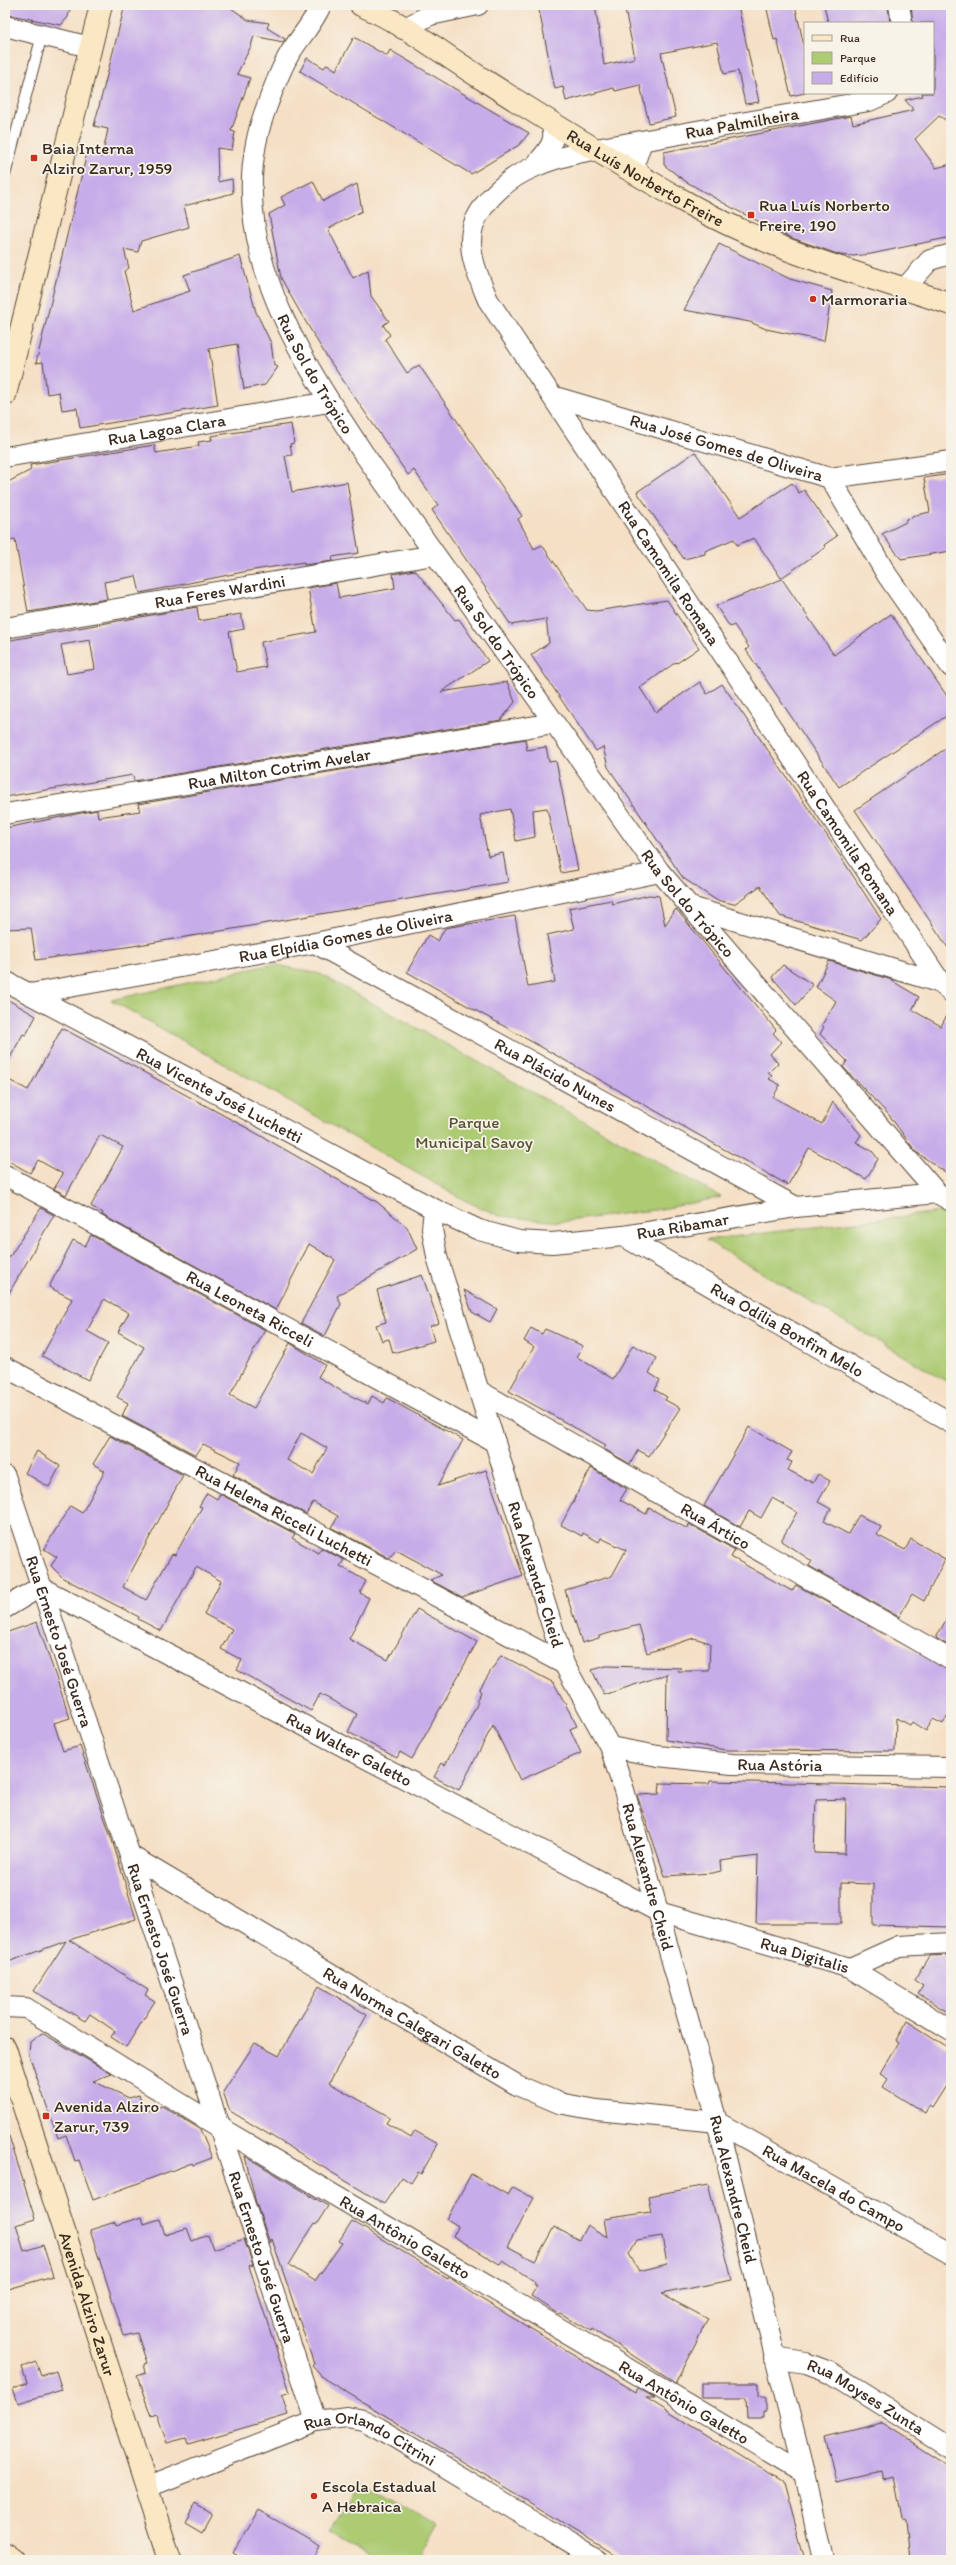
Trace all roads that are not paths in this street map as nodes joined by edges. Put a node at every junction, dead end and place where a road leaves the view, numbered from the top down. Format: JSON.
{"nodes":[{"id":1,"x":101,"y":5,"type":"edge"},
{"id":2,"x":321,"y":5,"type":"edge"},
{"id":3,"x":361,"y":5,"type":"edge"},
{"id":4,"x":478,"y":5,"type":"edge"},
{"id":5,"x":899,"y":5,"type":"edge"},
{"id":6,"x":902,"y":22,"type":"edge"},
{"id":7,"x":5,"y":26,"type":"edge"},
{"id":8,"x":403,"y":29,"type":"junction"},
{"id":9,"x":42,"y":35,"type":"junction"},
{"id":10,"x":90,"y":47,"type":"junction"},
{"id":11,"x":885,"y":94,"type":"edge"},
{"id":12,"x":550,"y":122,"type":"junction"},
{"id":13,"x":642,"y":141,"type":"junction"},
{"id":14,"x":596,"y":150,"type":"junction"},
{"id":15,"x":534,"y":167,"type":"junction"},
{"id":16,"x":5,"y":175,"type":"edge"},
{"id":17,"x":643,"y":178,"type":"junction"},
{"id":18,"x":951,"y":254,"type":"edge"},
{"id":19,"x":904,"y":288,"type":"junction"},
{"id":20,"x":951,"y":304,"type":"edge"},
{"id":21,"x":5,"y":395,"type":"edge"},
{"id":22,"x":552,"y":396,"type":"junction"},
{"id":23,"x":329,"y":402,"type":"junction"},
{"id":24,"x":5,"y":457,"type":"edge"},
{"id":25,"x":951,"y":461,"type":"edge"},
{"id":26,"x":830,"y":478,"type":"junction"},
{"id":27,"x":434,"y":555,"type":"junction"},
{"id":28,"x":5,"y":628,"type":"edge"},
{"id":29,"x":948,"y":658,"type":"edge"},
{"id":30,"x":554,"y":723,"type":"junction"},
{"id":31,"x":5,"y":814,"type":"edge"},
{"id":32,"x":660,"y":872,"type":"junction"},
{"id":33,"x":694,"y":908,"type":"junction"},
{"id":34,"x":315,"y":943,"type":"junction"},
{"id":35,"x":5,"y":981,"type":"edge"},
{"id":36,"x":946,"y":988,"type":"edge"},
{"id":37,"x":30,"y":994,"type":"junction"},
{"id":38,"x":5,"y":1175,"type":"edge"},
{"id":39,"x":944,"y":1197,"type":"edge"},
{"id":40,"x":796,"y":1207,"type":"junction"},
{"id":41,"x":434,"y":1209,"type":"junction"},
{"id":42,"x":623,"y":1236,"type":"junction"},
{"id":43,"x":5,"y":1367,"type":"edge"},
{"id":44,"x":480,"y":1392,"type":"junction"},
{"id":45,"x":951,"y":1423,"type":"edge"},
{"id":46,"x":496,"y":1442,"type":"junction"},
{"id":47,"x":5,"y":1476,"type":"edge"},
{"id":48,"x":40,"y":1587,"type":"junction"},
{"id":49,"x":5,"y":1608,"type":"edge"},
{"id":50,"x":951,"y":1660,"type":"edge"},
{"id":51,"x":564,"y":1664,"type":"junction"},
{"id":52,"x":610,"y":1747,"type":"junction"},
{"id":53,"x":951,"y":1766,"type":"edge"},
{"id":54,"x":131,"y":1856,"type":"junction"},
{"id":55,"x":659,"y":1912,"type":"junction"},
{"id":56,"x":951,"y":1944,"type":"edge"},
{"id":57,"x":850,"y":1968,"type":"junction"},
{"id":58,"x":5,"y":2007,"type":"edge"},
{"id":59,"x":951,"y":2030,"type":"edge"},
{"id":60,"x":5,"y":2048,"type":"edge"},
{"id":61,"x":717,"y":2122,"type":"junction"},
{"id":62,"x":218,"y":2127,"type":"junction"},
{"id":63,"x":951,"y":2254,"type":"edge"},
{"id":64,"x":774,"y":2358,"type":"junction"},
{"id":65,"x":316,"y":2421,"type":"junction"},
{"id":66,"x":951,"y":2448,"type":"edge"},
{"id":67,"x":804,"y":2473,"type":"junction"},
{"id":68,"x":148,"y":2487,"type":"junction"},
{"id":69,"x":5,"y":2554,"type":"edge"},
{"id":70,"x":13,"y":2560,"type":"edge"},
{"id":71,"x":170,"y":2560,"type":"edge"},
{"id":72,"x":598,"y":2560,"type":"edge"},
{"id":73,"x":823,"y":2560,"type":"edge"}],
"edges":[{"from":1,"to":10,"type":"street"},
{"from":2,"to":23,"type":"street","name":"Rua Sol do Trópico"},
{"from":3,"to":8,"type":"street","name":"Rua Luís Norberto Freire"},
{"from":4,"to":8,"type":"street"},
{"from":5,"to":6,"type":"street"},
{"from":7,"to":9,"type":"street"},
{"from":8,"to":12,"type":"street","name":"Rua Luís Norberto Freire"},
{"from":9,"to":10,"type":"street"},
{"from":9,"to":16,"type":"lane"},
{"from":10,"to":21,"type":"street"},
{"from":11,"to":13,"type":"street","name":"Rua Palmilheira"},
{"from":12,"to":14,"type":"street","name":"Rua Luís Norberto Freire"},
{"from":12,"to":15,"type":"street","name":"Rua Camomila Romana"},
{"from":13,"to":14,"type":"street","name":"Rua Palmilheira"},
{"from":13,"to":17,"type":"street"},
{"from":14,"to":15,"type":"street","name":"Rua Camomila Romana"},
{"from":14,"to":17,"type":"street","name":"Rua Luís Norberto Freire"},
{"from":15,"to":22,"type":"street","name":"Rua Camomila Romana"},
{"from":17,"to":19,"type":"street","name":"Rua Luís Norberto Freire"},
{"from":18,"to":19,"type":"street"},
{"from":19,"to":20,"type":"street","name":"Rua Luís Norberto Freire"},
{"from":22,"to":26,"type":"street","name":"Rua José Gomes de Oliveira"},
{"from":22,"to":36,"type":"street","name":"Rua Camomila Romana"},
{"from":23,"to":24,"type":"street","name":"Rua Lagoa Clara"},
{"from":23,"to":27,"type":"street","name":"Rua Sol do Trópico"},
{"from":25,"to":26,"type":"street","name":"Rua José Gomes de Oliveira"},
{"from":26,"to":29,"type":"street"},
{"from":27,"to":28,"type":"street","name":"Rua Feres Wardini"},
{"from":27,"to":30,"type":"street","name":"Rua Sol do Trópico"},
{"from":30,"to":31,"type":"street","name":"Rua Milton Cotrim Avelar"},
{"from":30,"to":32,"type":"street","name":"Rua Sol do Trópico"},
{"from":32,"to":33,"type":"street","name":"Rua Sol do Trópico"},
{"from":32,"to":34,"type":"street","name":"Rua Elpídia Gomes de Oliveira"},
{"from":33,"to":36,"type":"street"},
{"from":33,"to":39,"type":"street","name":"Rua Sol do Trópico"},
{"from":34,"to":37,"type":"street","name":"Rua Elpídia Gomes de Oliveira"},
{"from":34,"to":40,"type":"street","name":"Rua Plácido Nunes"},
{"from":35,"to":37,"type":"street","name":"Rua Vicente José Luchetti"},
{"from":37,"to":41,"type":"street","name":"Rua Vicente José Luchetti"},
{"from":38,"to":46,"type":"street","name":"Rua Leoneta Ricceli"},
{"from":39,"to":40,"type":"street","name":"Rua Ribamar"},
{"from":40,"to":42,"type":"street","name":"Rua Ribamar"},
{"from":41,"to":42,"type":"street","name":"Rua Ribamar"},
{"from":41,"to":44,"type":"street","name":"Rua Alexandre Cheid"},
{"from":42,"to":45,"type":"street","name":"Rua Odília Bonfim Melo"},
{"from":43,"to":51,"type":"street","name":"Rua Helena Ricceli Luchetti"},
{"from":44,"to":46,"type":"street","name":"Rua Alexandre Cheid"},
{"from":44,"to":50,"type":"street","name":"Rua Ártico"},
{"from":46,"to":51,"type":"street","name":"Rua Alexandre Cheid"},
{"from":47,"to":48,"type":"street","name":"Rua Ernesto José Guerra"},
{"from":48,"to":49,"type":"street"},
{"from":48,"to":54,"type":"street","name":"Rua Ernesto José Guerra"},
{"from":48,"to":55,"type":"street","name":"Rua Walter Galetto"},
{"from":51,"to":52,"type":"street","name":"Rua Alexandre Cheid"},
{"from":52,"to":53,"type":"street","name":"Rua Astória"},
{"from":52,"to":55,"type":"street","name":"Rua Alexandre Cheid"},
{"from":54,"to":61,"type":"street","name":"Rua Norma Calegari Galetto"},
{"from":54,"to":62,"type":"street","name":"Rua Ernesto José Guerra"},
{"from":55,"to":57,"type":"street","name":"Rua Digitalis"},
{"from":55,"to":61,"type":"street","name":"Rua Alexandre Cheid"},
{"from":56,"to":57,"type":"street","name":"Rua Digitalis"},
{"from":57,"to":59,"type":"street"},
{"from":58,"to":62,"type":"street","name":"Rua Antônio Galetto"},
{"from":60,"to":68,"type":"street","name":"Avenida Alziro Zarur"},
{"from":61,"to":63,"type":"street","name":"Rua Macela do Campo"},
{"from":61,"to":64,"type":"street","name":"Rua Alexandre Cheid"},
{"from":62,"to":65,"type":"street","name":"Rua Ernesto José Guerra"},
{"from":62,"to":67,"type":"street","name":"Rua Antônio Galetto"},
{"from":64,"to":66,"type":"street","name":"Rua Moyses Zunta"},
{"from":64,"to":67,"type":"street","name":"Rua Alexandre Cheid"},
{"from":65,"to":68,"type":"street","name":"Rua Orlando Citrini"},
{"from":65,"to":72,"type":"street","name":"Rua Orlando Citrini"},
{"from":67,"to":73,"type":"street","name":"Rua Alexandre Cheid"},
{"from":68,"to":71,"type":"street","name":"Avenida Alziro Zarur"},
{"from":69,"to":70,"type":"street"}]}
